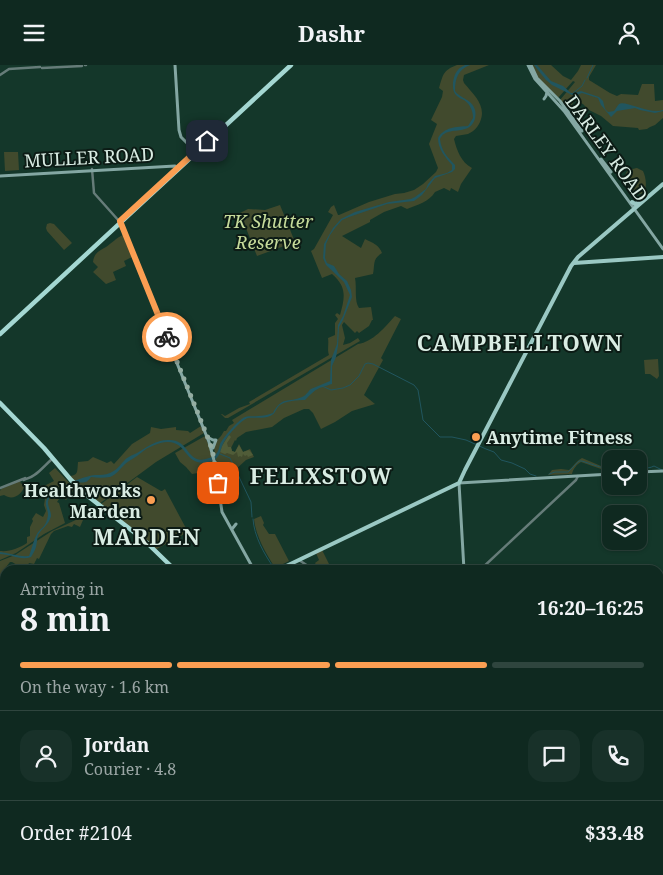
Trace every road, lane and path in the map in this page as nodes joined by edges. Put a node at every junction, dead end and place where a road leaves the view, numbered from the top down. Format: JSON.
{"nodes":[{"id":1,"x":83,"y":65,"type":"edge"},
{"id":2,"x":175,"y":65,"type":"edge"},
{"id":3,"x":290,"y":65,"type":"edge"},
{"id":4,"x":530,"y":65,"type":"edge"},
{"id":5,"x":0,"y":75,"type":"edge"},
{"id":6,"x":547,"y":91,"type":"junction"},
{"id":7,"x":557,"y":100,"type":"junction"},
{"id":8,"x":194,"y":150,"type":"junction"},
{"id":9,"x":179,"y":166,"type":"junction"},
{"id":10,"x":92,"y":170,"type":"junction"},
{"id":11,"x":0,"y":175,"type":"edge"},
{"id":12,"x":663,"y":183,"type":"edge"},
{"id":13,"x":635,"y":207,"type":"junction"},
{"id":14,"x":120,"y":222,"type":"junction"},
{"id":15,"x":663,"y":247,"type":"edge"},
{"id":16,"x":663,"y":256,"type":"edge"},
{"id":17,"x":575,"y":262,"type":"junction"},
{"id":18,"x":0,"y":333,"type":"edge"},
{"id":19,"x":0,"y":404,"type":"edge"},
{"id":20,"x":201,"y":416,"type":"junction"},
{"id":21,"x":205,"y":431,"type":"junction"},
{"id":22,"x":208,"y":436,"type":"junction"},
{"id":23,"x":210,"y":443,"type":"junction"},
{"id":24,"x":212,"y":448,"type":"junction"},
{"id":25,"x":214,"y":454,"type":"junction"},
{"id":26,"x":51,"y":460,"type":"junction"},
{"id":27,"x":662,"y":470,"type":"edge"},
{"id":28,"x":647,"y":471,"type":"edge"},
{"id":29,"x":602,"y":474,"type":"edge"},
{"id":30,"x":578,"y":475,"type":"junction"},
{"id":31,"x":459,"y":483,"type":"junction"},
{"id":32,"x":0,"y":488,"type":"edge"},
{"id":33,"x":426,"y":497,"type":"junction"},
{"id":34,"x":236,"y":524,"type":"dead end"},
{"id":35,"x":231,"y":528,"type":"junction"},
{"id":36,"x":299,"y":560,"type":"junction"},
{"id":37,"x":169,"y":565,"type":"edge"},
{"id":38,"x":251,"y":565,"type":"edge"},
{"id":39,"x":288,"y":565,"type":"edge"},
{"id":40,"x":306,"y":565,"type":"edge"},
{"id":41,"x":463,"y":565,"type":"edge"},
{"id":42,"x":485,"y":565,"type":"edge"}],
"edges":[{"from":1,"to":5,"type":"street"},
{"from":2,"to":8,"type":"main road"},
{"from":3,"to":8,"type":"highway"},
{"from":4,"to":6,"type":"main road","name":"DARLEY ROAD"},
{"from":4,"to":7,"type":"main road","name":"DARLEY ROAD"},
{"from":6,"to":7,"type":"main road","name":"DARLEY ROAD"},
{"from":6,"to":7,"type":"main road"},
{"from":7,"to":13,"type":"main road","name":"DARLEY ROAD"},
{"from":8,"to":9,"type":"highway"},
{"from":9,"to":10,"type":"main road","name":"MULLER ROAD"},
{"from":9,"to":14,"type":"highway"},
{"from":10,"to":11,"type":"main road","name":"MULLER ROAD"},
{"from":10,"to":14,"type":"street"},
{"from":12,"to":13,"type":"main road"},
{"from":13,"to":15,"type":"main road","name":"DARLEY ROAD"},
{"from":13,"to":17,"type":"main road"},
{"from":14,"to":18,"type":"highway"},
{"from":14,"to":20,"type":"main road"},
{"from":16,"to":17,"type":"main road"},
{"from":17,"to":31,"type":"main road"},
{"from":19,"to":26,"type":"highway"},
{"from":20,"to":21,"type":"main road"},
{"from":20,"to":21,"type":"main road"},
{"from":21,"to":22,"type":"main road"},
{"from":22,"to":23,"type":"main road"},
{"from":22,"to":24,"type":"main road"},
{"from":23,"to":24,"type":"main road"},
{"from":23,"to":25,"type":"main road"},
{"from":24,"to":25,"type":"main road"},
{"from":25,"to":35,"type":"main road"},
{"from":26,"to":32,"type":"street"},
{"from":26,"to":37,"type":"highway"},
{"from":27,"to":28,"type":"main road"},
{"from":29,"to":30,"type":"main road"},
{"from":30,"to":31,"type":"main road"},
{"from":30,"to":42,"type":"street"},
{"from":31,"to":33,"type":"main road"},
{"from":31,"to":33,"type":"main road"},
{"from":31,"to":41,"type":"main road"},
{"from":33,"to":36,"type":"main road"},
{"from":34,"to":35,"type":"main road"},
{"from":35,"to":38,"type":"main road"},
{"from":36,"to":39,"type":"main road"},
{"from":36,"to":40,"type":"street"}]}
